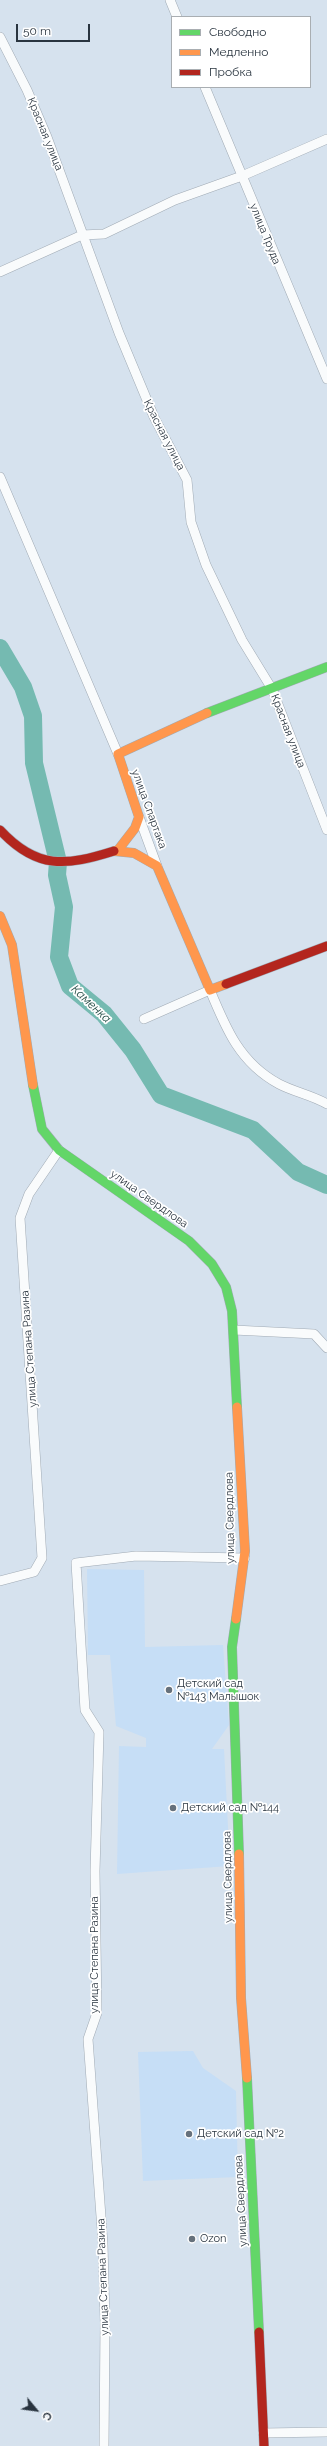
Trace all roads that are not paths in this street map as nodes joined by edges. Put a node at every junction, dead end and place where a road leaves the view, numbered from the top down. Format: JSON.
{"nodes":[{"id":1,"x":170,"y":0,"type":"edge"},
{"id":2,"x":177,"y":16,"type":"edge"},
{"id":3,"x":0,"y":37,"type":"edge"},
{"id":4,"x":205,"y":88,"type":"edge"},
{"id":5,"x":327,"y":139,"type":"edge"},
{"id":6,"x":242,"y":176,"type":"junction"},
{"id":7,"x":82,"y":235,"type":"junction"},
{"id":8,"x":0,"y":272,"type":"edge"},
{"id":9,"x":327,"y":379,"type":"edge"},
{"id":10,"x":0,"y":477,"type":"edge"},
{"id":11,"x":327,"y":667,"type":"edge"},
{"id":12,"x":272,"y":689,"type":"junction"},
{"id":13,"x":118,"y":754,"type":"junction"},
{"id":14,"x":139,"y":817,"type":"junction"},
{"id":15,"x":0,"y":830,"type":"edge"},
{"id":16,"x":327,"y":830,"type":"edge"},
{"id":17,"x":118,"y":850,"type":"junction"},
{"id":18,"x":158,"y":866,"type":"junction"},
{"id":19,"x":0,"y":916,"type":"edge"},
{"id":20,"x":327,"y":946,"type":"edge"},
{"id":21,"x":210,"y":990,"type":"junction"},
{"id":22,"x":144,"y":1019,"type":"dead end"},
{"id":23,"x":327,"y":1104,"type":"edge"},
{"id":24,"x":59,"y":1150,"type":"junction"},
{"id":25,"x":234,"y":1330,"type":"junction"},
{"id":26,"x":327,"y":1348,"type":"edge"},
{"id":27,"x":244,"y":1558,"type":"junction"},
{"id":28,"x":0,"y":1581,"type":"edge"},
{"id":29,"x":327,"y":2432,"type":"edge"},
{"id":30,"x":263,"y":2433,"type":"junction"},
{"id":31,"x":104,"y":2446,"type":"edge"},
{"id":32,"x":264,"y":2446,"type":"edge"}],
"edges":[{"from":1,"to":2,"type":"street"},
{"from":3,"to":7,"type":"street","name":"Красная улица"},
{"from":4,"to":6,"type":"street","name":"улица Труда"},
{"from":5,"to":6,"type":"street"},
{"from":6,"to":7,"type":"street"},
{"from":6,"to":9,"type":"street","name":"улица Труда"},
{"from":7,"to":8,"type":"street"},
{"from":7,"to":12,"type":"street","name":"Красная улица"},
{"from":10,"to":13,"type":"street","name":"улица Спартака"},
{"from":11,"to":12,"type":"street"},
{"from":12,"to":13,"type":"street"},
{"from":12,"to":16,"type":"street","name":"Красная улица"},
{"from":13,"to":14,"type":"street","name":"улица Спартака"},
{"from":14,"to":17,"type":"street"},
{"from":14,"to":18,"type":"street","name":"улица Спартака"},
{"from":15,"to":17,"type":"street"},
{"from":17,"to":18,"type":"street"},
{"from":18,"to":21,"type":"street","name":"улица Спартака"},
{"from":19,"to":24,"type":"street","name":"улица Свердлова"},
{"from":20,"to":21,"type":"street"},
{"from":21,"to":22,"type":"street"},
{"from":21,"to":23,"type":"street","name":"улица Спартака"},
{"from":24,"to":25,"type":"street","name":"улица Свердлова"},
{"from":24,"to":28,"type":"street","name":"улица Степана Разина"},
{"from":25,"to":26,"type":"street"},
{"from":25,"to":27,"type":"street","name":"улица Свердлова"},
{"from":27,"to":30,"type":"street","name":"улица Свердлова"},
{"from":27,"to":31,"type":"street","name":"улица Степана Разина"},
{"from":29,"to":30,"type":"street"},
{"from":30,"to":32,"type":"street","name":"улица Свердлова"}]}
